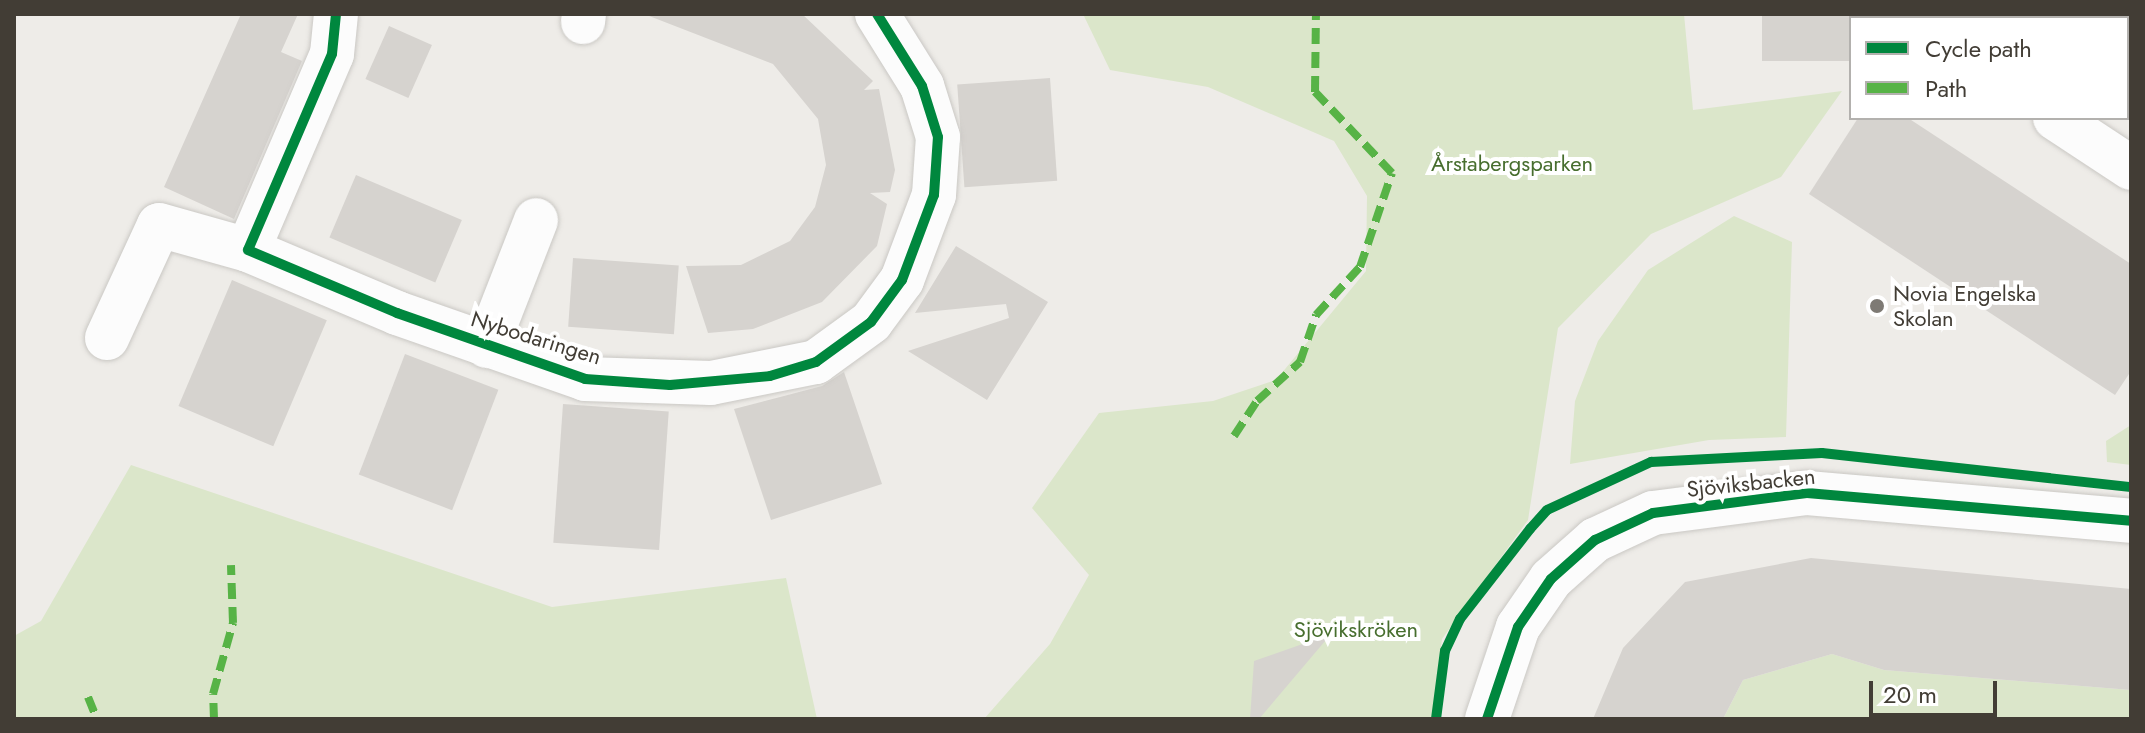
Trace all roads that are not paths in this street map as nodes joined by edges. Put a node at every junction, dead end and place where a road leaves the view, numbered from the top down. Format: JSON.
{"nodes":[{"id":1,"x":336,"y":14,"type":"edge"},
{"id":2,"x":877,"y":14,"type":"edge"},
{"id":3,"x":2058,"y":120,"type":"edge"},
{"id":4,"x":2131,"y":168,"type":"edge"},
{"id":5,"x":536,"y":220,"type":"dead end"},
{"id":6,"x":248,"y":250,"type":"junction"},
{"id":7,"x":107,"y":338,"type":"dead end"},
{"id":8,"x":487,"y":346,"type":"junction"},
{"id":9,"x":2131,"y":521,"type":"edge"},
{"id":10,"x":1487,"y":719,"type":"edge"}],
"edges":[{"from":1,"to":6,"type":"street"},
{"from":2,"to":8,"type":"street","name":"Nybodaringen"},
{"from":3,"to":4,"type":"street"},
{"from":5,"to":8,"type":"street"},
{"from":6,"to":7,"type":"street","name":"Nybodaringen"},
{"from":6,"to":8,"type":"street","name":"Nybodaringen"},
{"from":9,"to":10,"type":"street","name":"Sjöviksbacken"}]}
